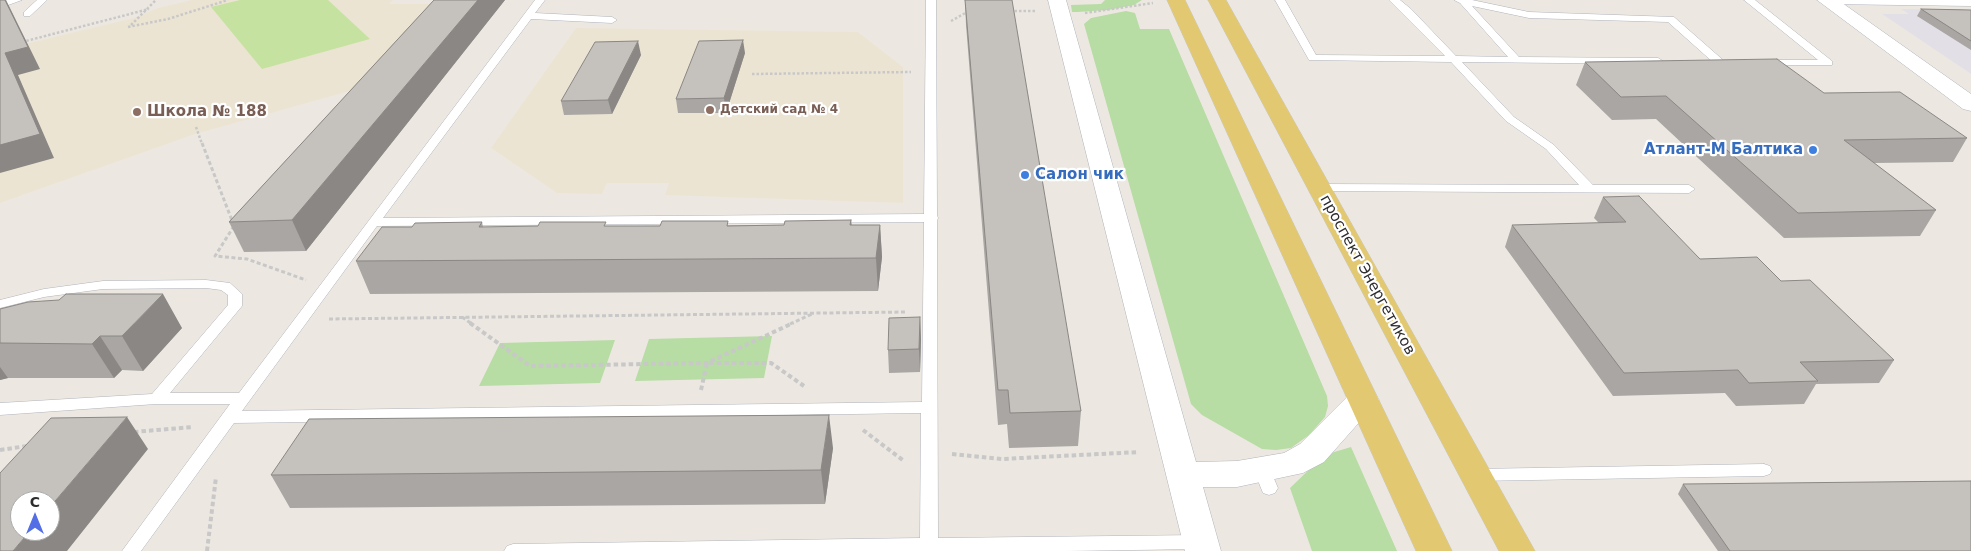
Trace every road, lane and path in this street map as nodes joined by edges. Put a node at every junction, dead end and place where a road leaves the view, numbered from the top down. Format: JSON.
{"nodes":[{"id":1,"x":17,"y":0,"type":"edge"},
{"id":2,"x":42,"y":0,"type":"edge"},
{"id":3,"x":156,"y":0,"type":"edge"},
{"id":4,"x":228,"y":0,"type":"edge"},
{"id":5,"x":540,"y":0,"type":"edge"},
{"id":6,"x":931,"y":0,"type":"edge"},
{"id":7,"x":1217,"y":0,"type":"edge"},
{"id":8,"x":1280,"y":0,"type":"edge"},
{"id":9,"x":1394,"y":0,"type":"edge"},
{"id":10,"x":1461,"y":0,"type":"edge"},
{"id":11,"x":1749,"y":0,"type":"edge"},
{"id":12,"x":1827,"y":1,"type":"edge"},
{"id":13,"x":1164,"y":2,"type":"edge"},
{"id":14,"x":1971,"y":3,"type":"edge"},
{"id":15,"x":0,"y":5,"type":"edge"},
{"id":16,"x":976,"y":8,"type":"edge"},
{"id":17,"x":1058,"y":8,"type":"edge"},
{"id":18,"x":148,"y":9,"type":"junction"},
{"id":19,"x":977,"y":11,"type":"edge"},
{"id":20,"x":1004,"y":11,"type":"edge"},
{"id":21,"x":968,"y":12,"type":"junction"},
{"id":22,"x":27,"y":14,"type":"dead end"},
{"id":23,"x":528,"y":16,"type":"junction"},
{"id":24,"x":612,"y":20,"type":"dead end"},
{"id":25,"x":930,"y":32,"type":"junction"},
{"id":26,"x":19,"y":43,"type":"edge"},
{"id":27,"x":1454,"y":60,"type":"junction"},
{"id":28,"x":1516,"y":60,"type":"junction"},
{"id":29,"x":1670,"y":62,"type":"edge"},
{"id":30,"x":1699,"y":62,"type":"edge"},
{"id":31,"x":1748,"y":62,"type":"edge"},
{"id":32,"x":931,"y":72,"type":"junction"},
{"id":33,"x":752,"y":74,"type":"dead end"},
{"id":34,"x":1971,"y":104,"type":"edge"},
{"id":35,"x":196,"y":127,"type":"dead end"},
{"id":36,"x":1319,"y":188,"type":"junction"},
{"id":37,"x":1590,"y":189,"type":"junction"},
{"id":38,"x":1689,"y":189,"type":"dead end"},
{"id":39,"x":241,"y":218,"type":"edge"},
{"id":40,"x":932,"y":218,"type":"junction"},
{"id":41,"x":376,"y":222,"type":"junction"},
{"id":42,"x":234,"y":226,"type":"junction"},
{"id":43,"x":325,"y":288,"type":"junction"},
{"id":44,"x":0,"y":304,"type":"edge"},
{"id":45,"x":931,"y":311,"type":"junction"},
{"id":46,"x":814,"y":313,"type":"junction"},
{"id":47,"x":462,"y":317,"type":"junction"},
{"id":48,"x":301,"y":319,"type":"junction"},
{"id":49,"x":707,"y":363,"type":"junction"},
{"id":50,"x":244,"y":398,"type":"junction"},
{"id":51,"x":156,"y":399,"type":"junction"},
{"id":52,"x":1363,"y":400,"type":"junction"},
{"id":53,"x":929,"y":407,"type":"junction"},
{"id":54,"x":835,"y":408,"type":"junction"},
{"id":55,"x":0,"y":409,"type":"edge"},
{"id":56,"x":697,"y":409,"type":"junction"},
{"id":57,"x":226,"y":423,"type":"junction"},
{"id":58,"x":129,"y":433,"type":"dead end"},
{"id":59,"x":0,"y":450,"type":"edge"},
{"id":60,"x":24,"y":451,"type":"edge"},
{"id":61,"x":929,"y":451,"type":"junction"},
{"id":62,"x":1138,"y":452,"type":"dead end"},
{"id":63,"x":1764,"y":470,"type":"dead end"},
{"id":64,"x":1183,"y":475,"type":"junction"},
{"id":65,"x":1475,"y":475,"type":"junction"},
{"id":66,"x":929,"y":480,"type":"junction"},
{"id":67,"x":929,"y":545,"type":"junction"},
{"id":68,"x":1202,"y":547,"type":"edge"},
{"id":69,"x":131,"y":551,"type":"edge"},
{"id":70,"x":207,"y":551,"type":"edge"},
{"id":71,"x":513,"y":551,"type":"edge"},
{"id":72,"x":1434,"y":551,"type":"edge"},
{"id":73,"x":1517,"y":551,"type":"edge"}],
"edges":[{"from":1,"to":15,"type":"lane"},
{"from":2,"to":22,"type":"lane"},
{"from":3,"to":18,"type":"path"},
{"from":4,"to":18,"type":"path"},
{"from":5,"to":23,"type":"lane"},
{"from":6,"to":25,"type":"lane"},
{"from":7,"to":36,"type":"main road","name":"проспект Энергетиков"},
{"from":8,"to":27,"type":"lane"},
{"from":9,"to":27,"type":"lane"},
{"from":10,"to":28,"type":"lane"},
{"from":10,"to":30,"type":"lane"},
{"from":11,"to":31,"type":"lane"},
{"from":12,"to":14,"type":"lane"},
{"from":12,"to":34,"type":"street"},
{"from":13,"to":17,"type":"path"},
{"from":13,"to":52,"type":"main road"},
{"from":16,"to":21,"type":"path"},
{"from":17,"to":20,"type":"path"},
{"from":17,"to":64,"type":"street"},
{"from":18,"to":26,"type":"path"},
{"from":19,"to":21,"type":"path"},
{"from":21,"to":25,"type":"path"},
{"from":23,"to":24,"type":"lane"},
{"from":23,"to":41,"type":"lane"},
{"from":25,"to":32,"type":"lane"},
{"from":27,"to":28,"type":"lane"},
{"from":27,"to":37,"type":"lane"},
{"from":28,"to":29,"type":"lane"},
{"from":32,"to":33,"type":"path"},
{"from":32,"to":40,"type":"lane"},
{"from":35,"to":42,"type":"path"},
{"from":36,"to":37,"type":"lane"},
{"from":36,"to":65,"type":"main road","name":"проспект Энергетиков"},
{"from":37,"to":38,"type":"lane"},
{"from":39,"to":42,"type":"path"},
{"from":40,"to":41,"type":"lane"},
{"from":40,"to":45,"type":"lane"},
{"from":41,"to":43,"type":"lane"},
{"from":42,"to":43,"type":"path"},
{"from":43,"to":48,"type":"lane"},
{"from":44,"to":51,"type":"lane"},
{"from":45,"to":46,"type":"path"},
{"from":45,"to":53,"type":"lane"},
{"from":46,"to":47,"type":"path"},
{"from":46,"to":49,"type":"path"},
{"from":47,"to":48,"type":"path"},
{"from":47,"to":49,"type":"path"},
{"from":48,"to":50,"type":"lane"},
{"from":49,"to":54,"type":"path"},
{"from":49,"to":56,"type":"path"},
{"from":50,"to":51,"type":"lane"},
{"from":50,"to":57,"type":"lane"},
{"from":51,"to":55,"type":"lane"},
{"from":52,"to":64,"type":"street"},
{"from":52,"to":72,"type":"main road"},
{"from":53,"to":54,"type":"lane"},
{"from":53,"to":61,"type":"lane"},
{"from":54,"to":56,"type":"lane"},
{"from":54,"to":66,"type":"path"},
{"from":56,"to":57,"type":"lane"},
{"from":57,"to":58,"type":"path"},
{"from":57,"to":69,"type":"lane"},
{"from":57,"to":70,"type":"path"},
{"from":59,"to":60,"type":"path"},
{"from":61,"to":62,"type":"path"},
{"from":61,"to":66,"type":"lane"},
{"from":63,"to":65,"type":"lane"},
{"from":64,"to":68,"type":"street"},
{"from":65,"to":73,"type":"main road","name":"проспект Энергетиков"},
{"from":66,"to":67,"type":"lane"},
{"from":67,"to":68,"type":"lane"},
{"from":67,"to":71,"type":"lane"}]}
